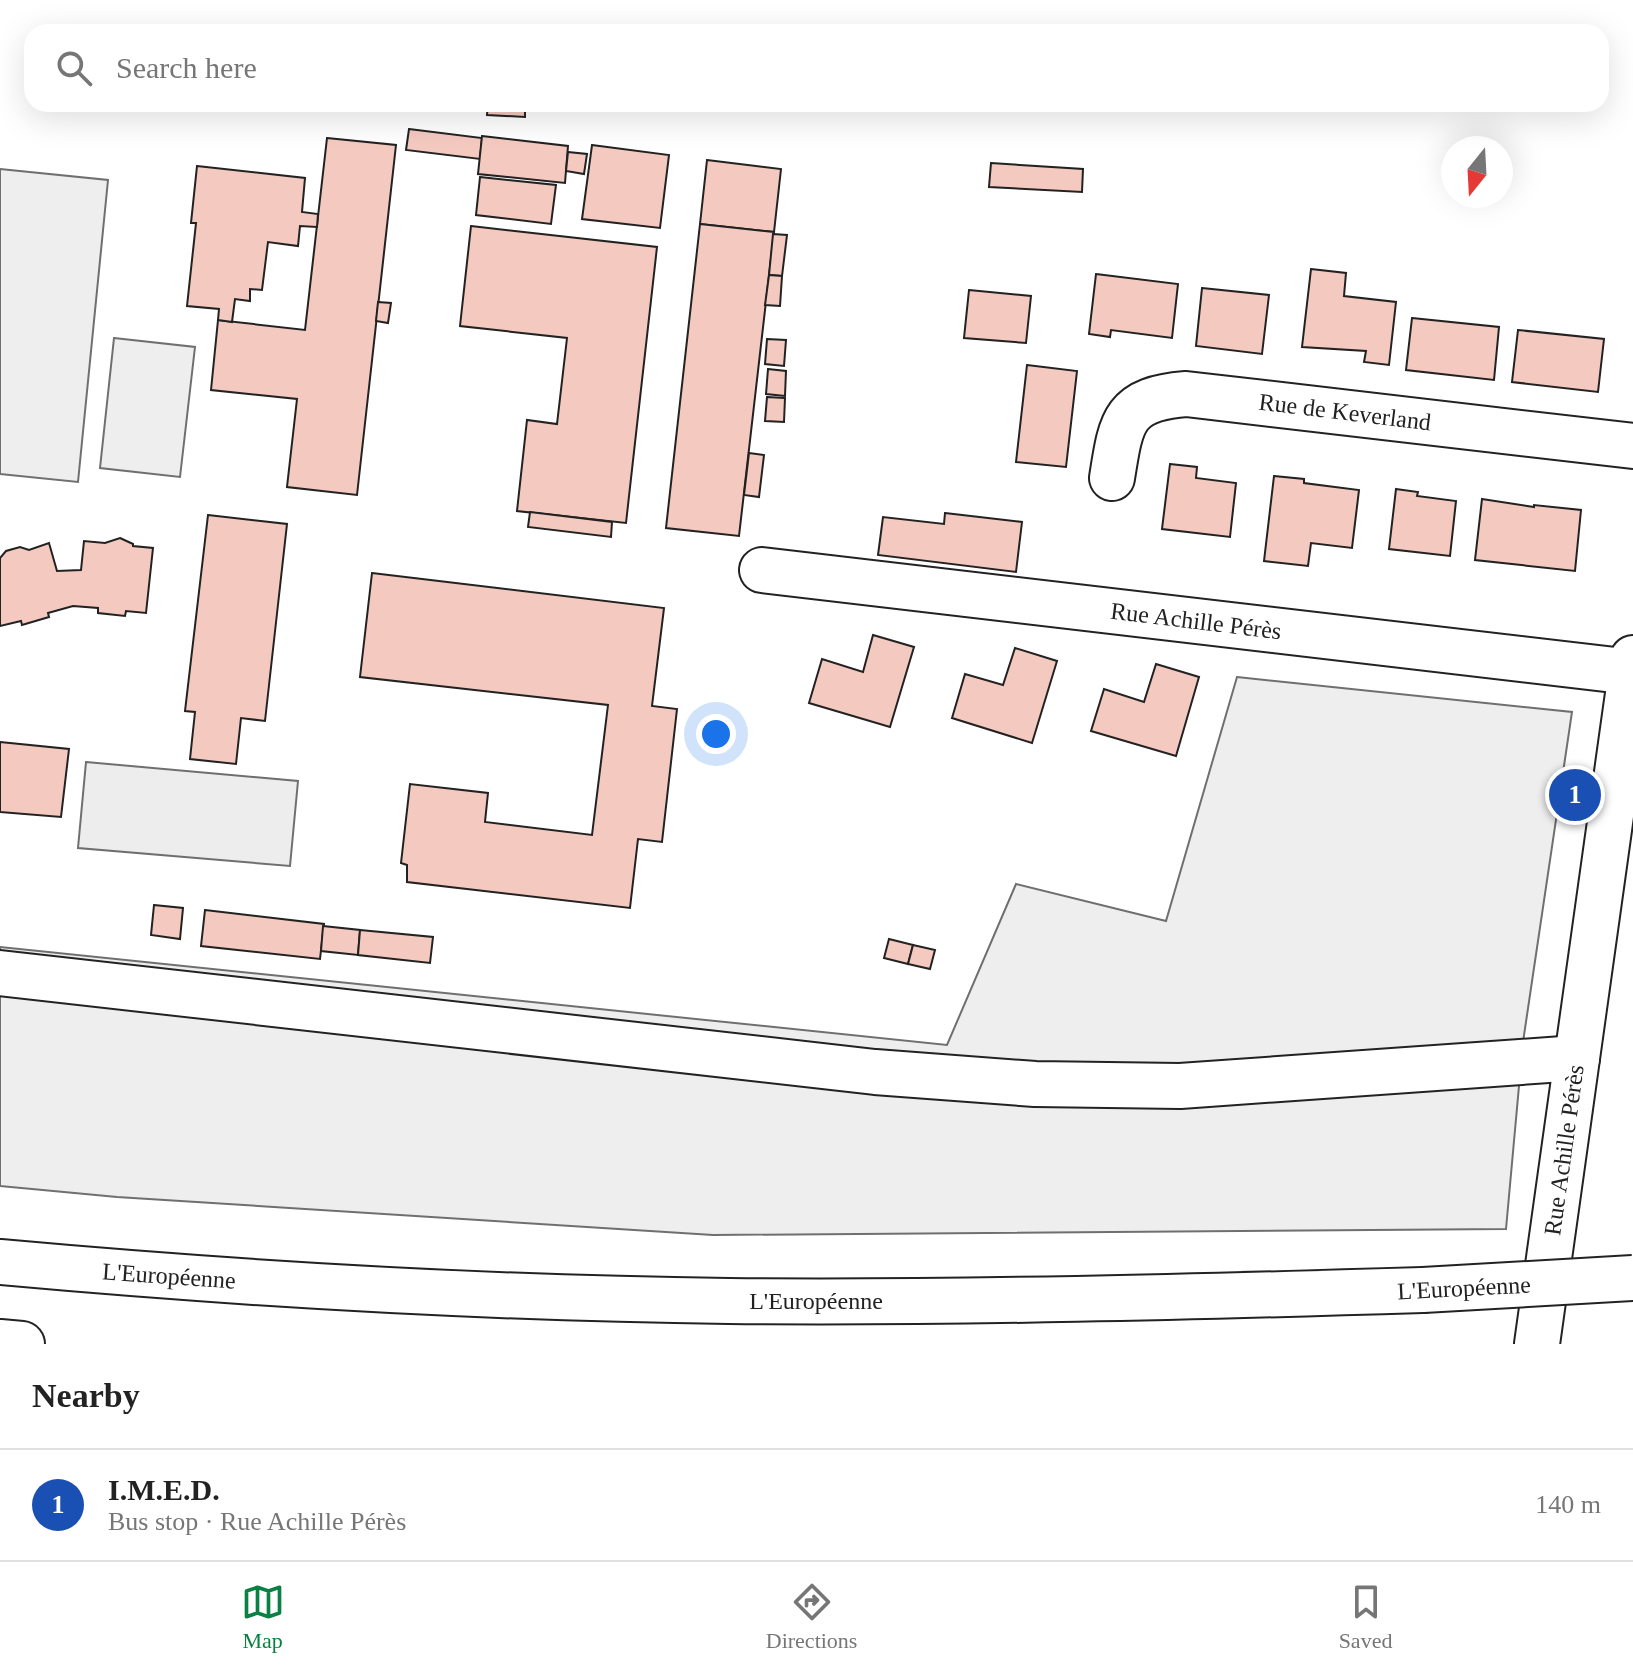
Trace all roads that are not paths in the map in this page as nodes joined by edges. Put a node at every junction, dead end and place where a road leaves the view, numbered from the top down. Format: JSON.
{"nodes":[{"id":1,"x":1633,"y":446,"type":"edge"},
{"id":2,"x":1112,"y":478,"type":"dead end"},
{"id":3,"x":762,"y":570,"type":"dead end"},
{"id":4,"x":1632,"y":665,"type":"edge"},
{"id":5,"x":0,"y":973,"type":"edge"},
{"id":6,"x":1577,"y":1058,"type":"junction"},
{"id":7,"x":0,"y":1262,"type":"edge"},
{"id":8,"x":1633,"y":1278,"type":"edge"},
{"id":9,"x":0,"y":1342,"type":"edge"},
{"id":10,"x":22,"y":1344,"type":"edge"},
{"id":11,"x":1537,"y":1344,"type":"edge"}],
"edges":[{"from":1,"to":2,"type":"main road","name":"Rue de Keverland"},
{"from":3,"to":4,"type":"main road","name":"Rue Achille Pérès"},
{"from":4,"to":6,"type":"main road","name":"Rue Achille Pérès"},
{"from":5,"to":6,"type":"main road"},
{"from":6,"to":11,"type":"main road","name":"Rue Achille Pérès"},
{"from":7,"to":8,"type":"main road","name":"L'Européenne","bridge":true},
{"from":9,"to":10,"type":"main road"}]}
